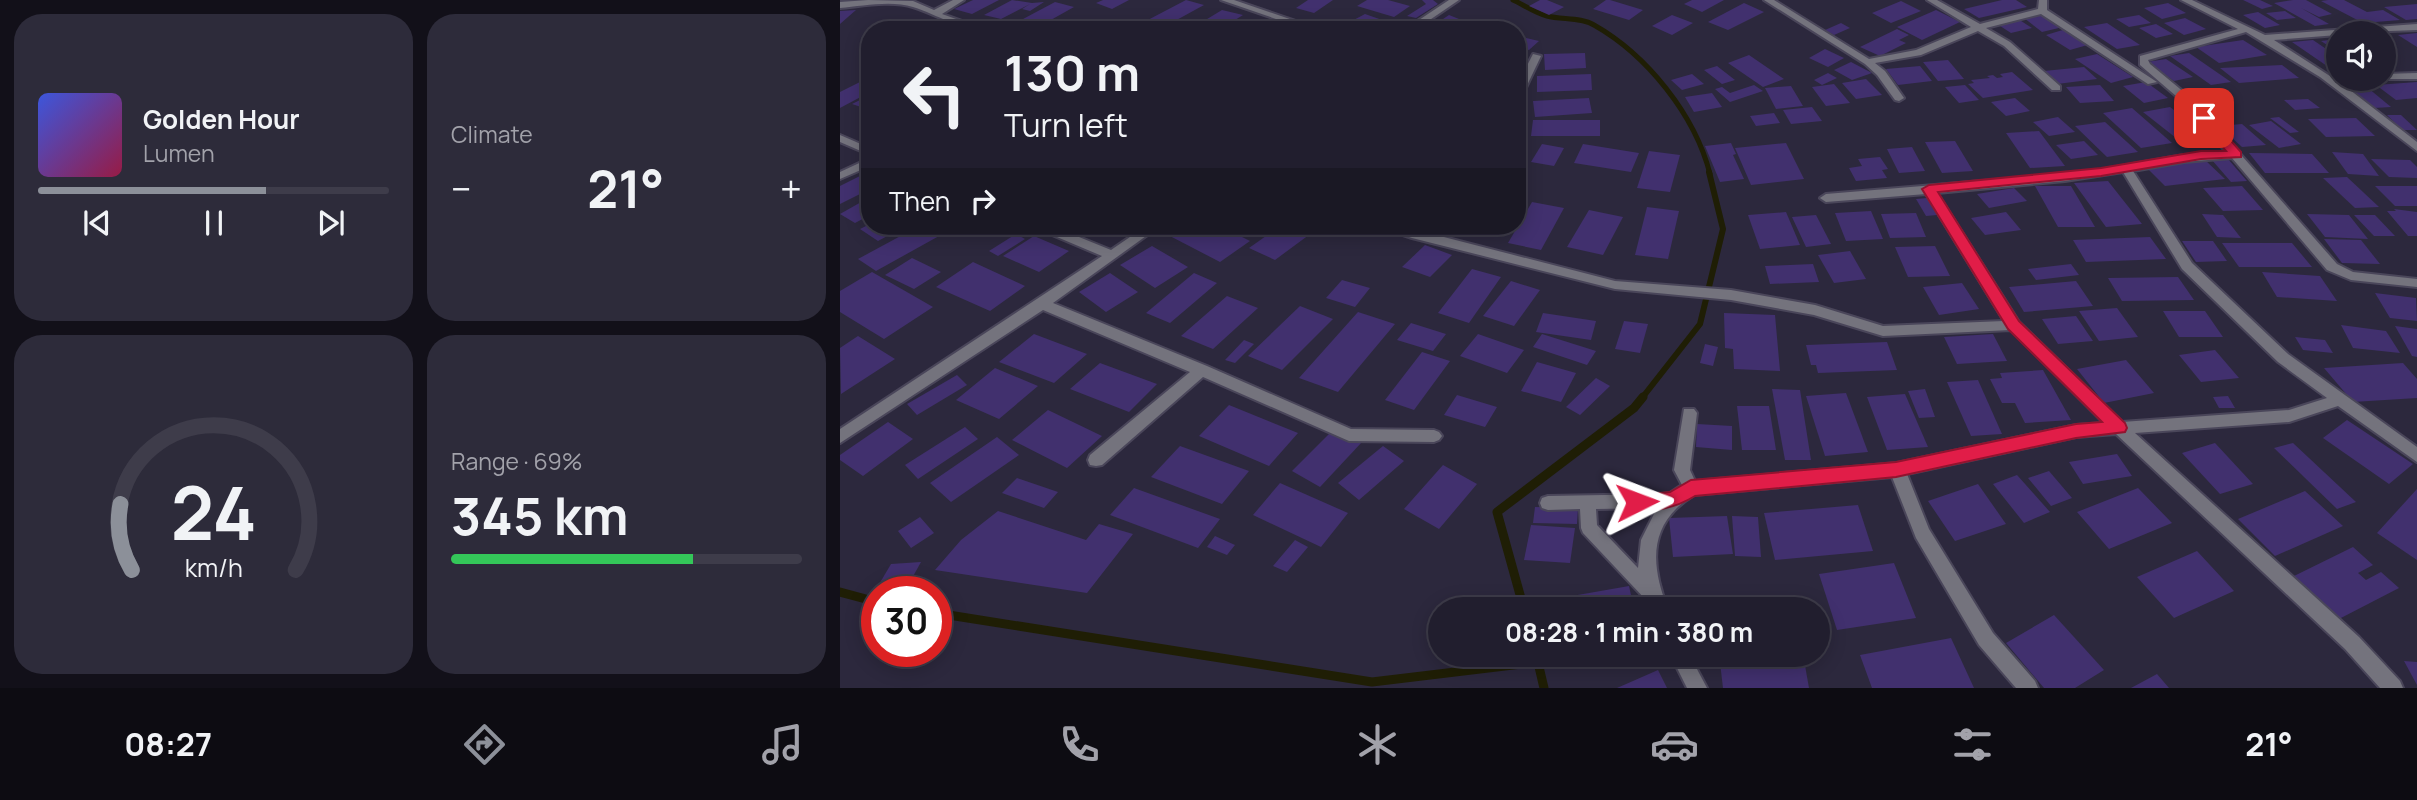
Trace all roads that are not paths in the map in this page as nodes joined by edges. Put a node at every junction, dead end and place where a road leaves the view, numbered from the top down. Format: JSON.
{"nodes":[{"id":1,"x":960,"y":0,"type":"edge"},
{"id":2,"x":1225,"y":0,"type":"edge"},
{"id":3,"x":1768,"y":0,"type":"edge"},
{"id":4,"x":1931,"y":0,"type":"edge"},
{"id":5,"x":2185,"y":0,"type":"edge"},
{"id":6,"x":1450,"y":1,"type":"edge"},
{"id":7,"x":840,"y":5,"type":"edge"},
{"id":8,"x":2043,"y":6,"type":"edge"},
{"id":9,"x":934,"y":14,"type":"junction"},
{"id":10,"x":956,"y":21,"type":"edge"},
{"id":11,"x":1290,"y":21,"type":"edge"},
{"id":12,"x":1421,"y":21,"type":"edge"},
{"id":13,"x":1980,"y":27,"type":"junction"},
{"id":14,"x":2417,"y":27,"type":"edge"},
{"id":15,"x":2246,"y":29,"type":"junction"},
{"id":16,"x":2264,"y":38,"type":"junction"},
{"id":17,"x":1536,"y":56,"type":"dead end"},
{"id":18,"x":1868,"y":62,"type":"junction"},
{"id":19,"x":2417,"y":76,"type":"edge"},
{"id":20,"x":1526,"y":77,"type":"edge"},
{"id":21,"x":2396,"y":77,"type":"edge"},
{"id":22,"x":2326,"y":78,"type":"edge"},
{"id":23,"x":2056,"y":88,"type":"dead end"},
{"id":24,"x":2343,"y":91,"type":"edge"},
{"id":25,"x":1899,"y":98,"type":"dead end"},
{"id":26,"x":2187,"y":100,"type":"junction"},
{"id":27,"x":840,"y":138,"type":"edge"},
{"id":28,"x":861,"y":148,"type":"edge"},
{"id":29,"x":2417,"y":148,"type":"edge"},
{"id":30,"x":2237,"y":155,"type":"junction"},
{"id":31,"x":861,"y":166,"type":"edge"},
{"id":32,"x":2125,"y":167,"type":"junction"},
{"id":33,"x":840,"y":176,"type":"edge"},
{"id":34,"x":1929,"y":189,"type":"junction"},
{"id":35,"x":1826,"y":198,"type":"dead end"},
{"id":36,"x":1063,"y":235,"type":"edge"},
{"id":37,"x":1141,"y":235,"type":"edge"},
{"id":38,"x":1420,"y":235,"type":"edge"},
{"id":39,"x":1111,"y":255,"type":"junction"},
{"id":40,"x":2417,"y":283,"type":"edge"},
{"id":41,"x":1042,"y":304,"type":"junction"},
{"id":42,"x":2014,"y":325,"type":"junction"},
{"id":43,"x":1202,"y":370,"type":"junction"},
{"id":44,"x":2339,"y":400,"type":"junction"},
{"id":45,"x":1689,"y":413,"type":"dead end"},
{"id":46,"x":2119,"y":428,"type":"junction"},
{"id":47,"x":1434,"y":436,"type":"dead end"},
{"id":48,"x":840,"y":437,"type":"edge"},
{"id":49,"x":2417,"y":457,"type":"edge"},
{"id":50,"x":1096,"y":460,"type":"dead end"},
{"id":51,"x":1896,"y":470,"type":"junction"},
{"id":52,"x":1691,"y":488,"type":"junction"},
{"id":53,"x":1674,"y":499,"type":"junction"},
{"id":54,"x":1548,"y":503,"type":"dead end"},
{"id":55,"x":1588,"y":503,"type":"junction"},
{"id":56,"x":1651,"y":597,"type":"edge"},
{"id":57,"x":1654,"y":597,"type":"edge"},
{"id":58,"x":1686,"y":667,"type":"edge"},
{"id":59,"x":1697,"y":688,"type":"edge"},
{"id":60,"x":2028,"y":688,"type":"edge"},
{"id":61,"x":2393,"y":688,"type":"edge"}],
"edges":[{"from":1,"to":9,"type":"street"},
{"from":2,"to":11,"type":"street"},
{"from":3,"to":18,"type":"street"},
{"from":4,"to":13,"type":"street"},
{"from":5,"to":15,"type":"street"},
{"from":6,"to":12,"type":"street"},
{"from":7,"to":9,"type":"street"},
{"from":8,"to":13,"type":"street"},
{"from":8,"to":26,"type":"street"},
{"from":9,"to":10,"type":"street"},
{"from":13,"to":18,"type":"street"},
{"from":13,"to":23,"type":"street"},
{"from":14,"to":16,"type":"street"},
{"from":15,"to":16,"type":"street"},
{"from":15,"to":26,"type":"street"},
{"from":16,"to":22,"type":"street"},
{"from":17,"to":20,"type":"street"},
{"from":18,"to":25,"type":"street"},
{"from":19,"to":21,"type":"street"},
{"from":24,"to":29,"type":"street"},
{"from":26,"to":30,"type":"street"},
{"from":27,"to":28,"type":"street"},
{"from":30,"to":32,"type":"street"},
{"from":30,"to":40,"type":"street"},
{"from":31,"to":33,"type":"street"},
{"from":32,"to":34,"type":"street"},
{"from":32,"to":44,"type":"street"},
{"from":34,"to":35,"type":"street"},
{"from":34,"to":42,"type":"street"},
{"from":36,"to":39,"type":"street"},
{"from":37,"to":39,"type":"street"},
{"from":38,"to":42,"type":"street"},
{"from":39,"to":41,"type":"street"},
{"from":41,"to":43,"type":"street"},
{"from":41,"to":48,"type":"street"},
{"from":42,"to":46,"type":"street"},
{"from":43,"to":47,"type":"street"},
{"from":43,"to":50,"type":"street"},
{"from":44,"to":46,"type":"street"},
{"from":44,"to":49,"type":"street"},
{"from":45,"to":52,"type":"street"},
{"from":46,"to":51,"type":"street"},
{"from":46,"to":61,"type":"street"},
{"from":51,"to":52,"type":"street"},
{"from":51,"to":60,"type":"street"},
{"from":52,"to":53,"type":"street"},
{"from":53,"to":55,"type":"street"},
{"from":53,"to":57,"type":"street"},
{"from":54,"to":55,"type":"street"},
{"from":55,"to":56,"type":"street"},
{"from":58,"to":59,"type":"street"}]}
